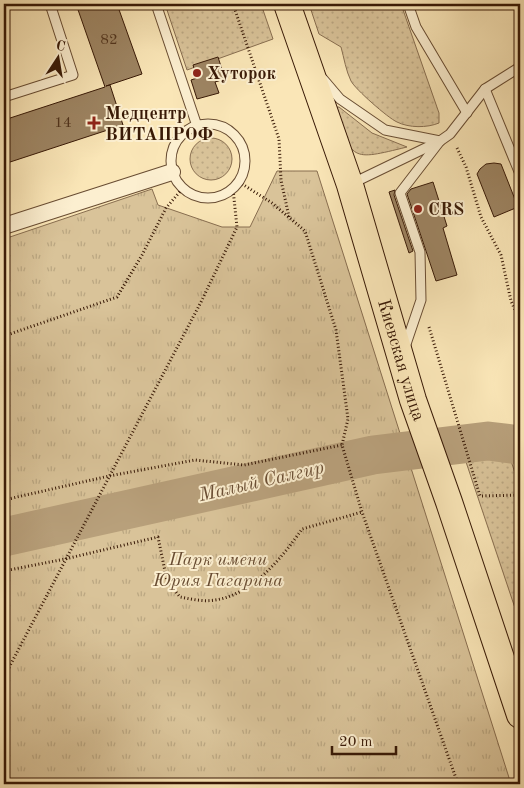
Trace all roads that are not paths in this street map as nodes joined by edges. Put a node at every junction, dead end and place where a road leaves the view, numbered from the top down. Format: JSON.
{"nodes":[{"id":1,"x":50,"y":4,"type":"edge"},
{"id":2,"x":156,"y":4,"type":"edge"},
{"id":3,"x":287,"y":4,"type":"edge"},
{"id":4,"x":408,"y":4,"type":"edge"},
{"id":5,"x":305,"y":57,"type":"junction"},
{"id":6,"x":520,"y":67,"type":"edge"},
{"id":7,"x":485,"y":89,"type":"junction"},
{"id":8,"x":4,"y":98,"type":"edge"},
{"id":9,"x":467,"y":113,"type":"junction"},
{"id":10,"x":198,"y":126,"type":"junction"},
{"id":11,"x":440,"y":141,"type":"junction"},
{"id":12,"x":172,"y":172,"type":"junction"},
{"id":13,"x":520,"y":174,"type":"edge"},
{"id":14,"x":350,"y":185,"type":"junction"},
{"id":15,"x":4,"y":226,"type":"edge"},
{"id":16,"x":401,"y":359,"type":"junction"},
{"id":17,"x":520,"y":715,"type":"edge"}],
"edges":[{"from":1,"to":8,"type":"lane"},
{"from":2,"to":10,"type":"lane"},
{"from":3,"to":5,"type":"main road","name":"Киевская улица"},
{"from":4,"to":9,"type":"lane"},
{"from":5,"to":11,"type":"lane"},
{"from":5,"to":14,"type":"main road","name":"Киевская улица"},
{"from":6,"to":7,"type":"lane"},
{"from":7,"to":9,"type":"lane"},
{"from":7,"to":13,"type":"lane"},
{"from":9,"to":11,"type":"lane"},
{"from":10,"to":12,"type":"lane"},
{"from":10,"to":12,"type":"lane"},
{"from":11,"to":14,"type":"lane"},
{"from":11,"to":16,"type":"lane"},
{"from":12,"to":15,"type":"street"},
{"from":14,"to":16,"type":"main road","name":"Киевская улица"},
{"from":16,"to":17,"type":"main road","name":"Киевская улица"}]}
